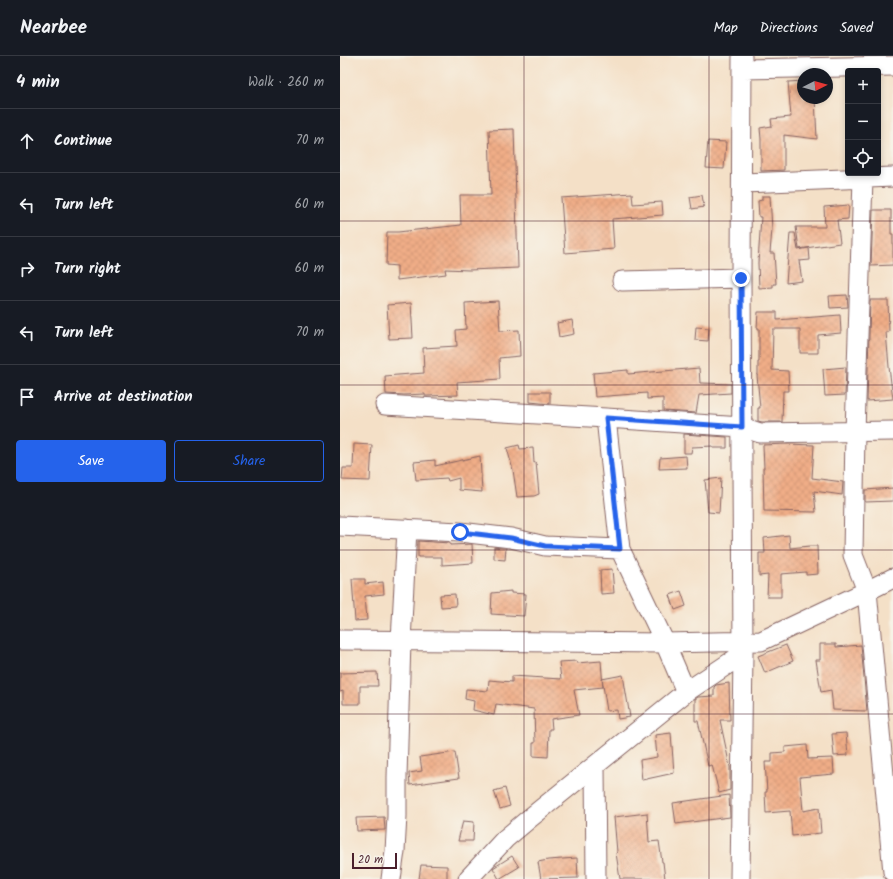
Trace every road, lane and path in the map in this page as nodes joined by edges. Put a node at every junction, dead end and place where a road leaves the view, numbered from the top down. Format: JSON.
{"nodes":[{"id":1,"x":742,"y":62,"type":"edge"},
{"id":2,"x":893,"y":66,"type":"edge"},
{"id":3,"x":893,"y":177,"type":"edge"},
{"id":4,"x":863,"y":178,"type":"junction"},
{"id":5,"x":742,"y":183,"type":"junction"},
{"id":6,"x":741,"y":278,"type":"junction"},
{"id":7,"x":622,"y":281,"type":"dead end"},
{"id":8,"x":385,"y":405,"type":"dead end"},
{"id":9,"x":606,"y":418,"type":"junction"},
{"id":10,"x":742,"y":427,"type":"junction"},
{"id":11,"x":893,"y":431,"type":"edge"},
{"id":12,"x":855,"y":432,"type":"junction"},
{"id":13,"x":340,"y":526,"type":"edge"},
{"id":14,"x":407,"y":530,"type":"junction"},
{"id":15,"x":620,"y":549,"type":"junction"},
{"id":16,"x":893,"y":578,"type":"edge"},
{"id":17,"x":867,"y":591,"type":"junction"},
{"id":18,"x":340,"y":640,"type":"edge"},
{"id":19,"x":401,"y":641,"type":"junction"},
{"id":20,"x":665,"y":643,"type":"junction"},
{"id":21,"x":743,"y":647,"type":"junction"},
{"id":22,"x":686,"y":692,"type":"junction"},
{"id":23,"x":595,"y":766,"type":"junction"},
{"id":24,"x":893,"y":872,"type":"edge"},
{"id":25,"x":391,"y":879,"type":"edge"},
{"id":26,"x":468,"y":879,"type":"edge"},
{"id":27,"x":596,"y":879,"type":"edge"},
{"id":28,"x":740,"y":879,"type":"edge"}],
"edges":[{"from":1,"to":2,"type":"street"},
{"from":1,"to":5,"type":"street"},
{"from":3,"to":4,"type":"street"},
{"from":4,"to":5,"type":"street"},
{"from":4,"to":12,"type":"street"},
{"from":5,"to":6,"type":"street"},
{"from":6,"to":7,"type":"street"},
{"from":6,"to":10,"type":"street"},
{"from":8,"to":9,"type":"street"},
{"from":9,"to":10,"type":"street"},
{"from":9,"to":15,"type":"street"},
{"from":10,"to":12,"type":"street"},
{"from":10,"to":21,"type":"street"},
{"from":11,"to":12,"type":"street"},
{"from":12,"to":17,"type":"street"},
{"from":13,"to":14,"type":"street"},
{"from":14,"to":15,"type":"street"},
{"from":14,"to":19,"type":"street"},
{"from":15,"to":20,"type":"street"},
{"from":16,"to":17,"type":"street"},
{"from":17,"to":21,"type":"street"},
{"from":17,"to":24,"type":"street"},
{"from":18,"to":19,"type":"street"},
{"from":19,"to":20,"type":"street"},
{"from":19,"to":25,"type":"street"},
{"from":20,"to":21,"type":"street"},
{"from":20,"to":22,"type":"street"},
{"from":21,"to":22,"type":"street"},
{"from":21,"to":28,"type":"street"},
{"from":22,"to":23,"type":"street"},
{"from":23,"to":26,"type":"street"},
{"from":23,"to":27,"type":"street"}]}
